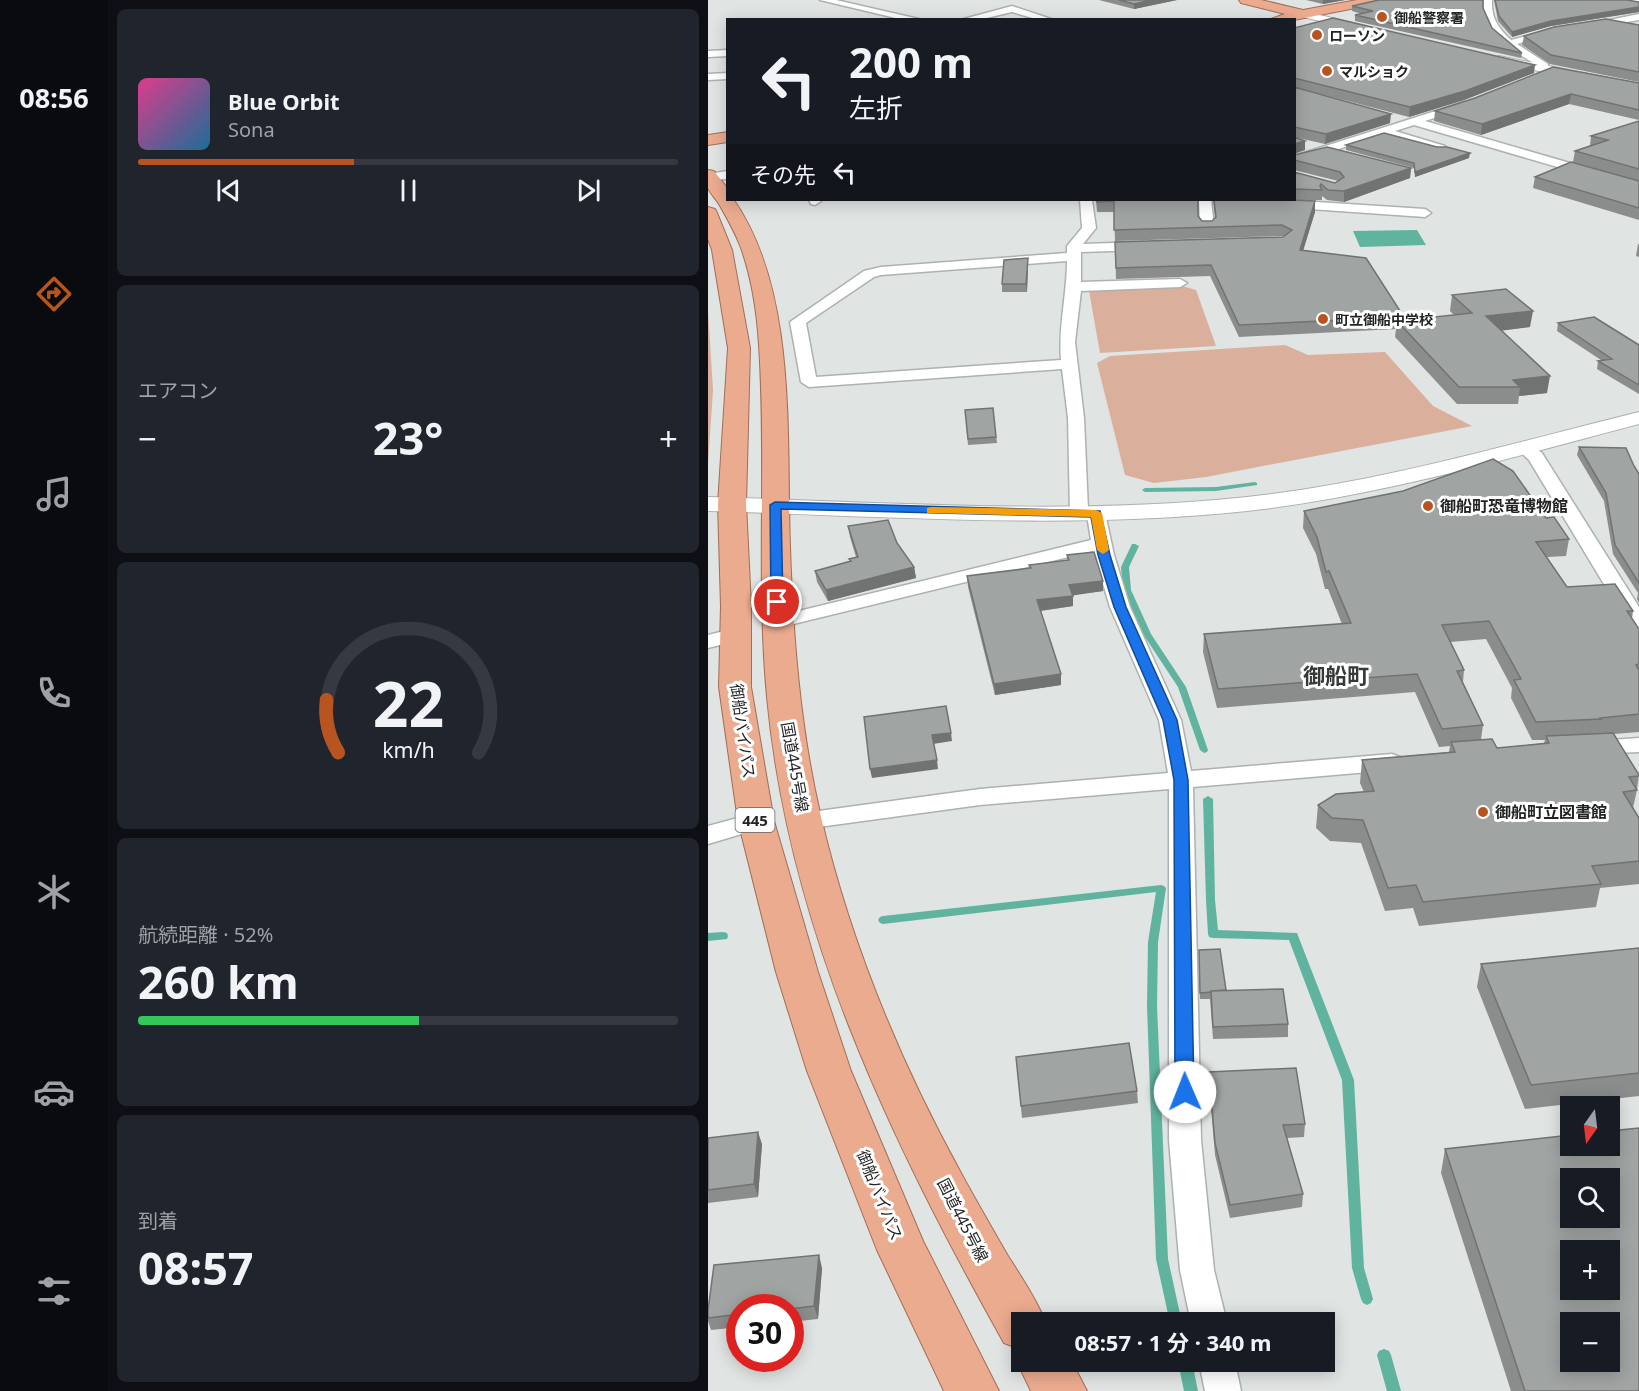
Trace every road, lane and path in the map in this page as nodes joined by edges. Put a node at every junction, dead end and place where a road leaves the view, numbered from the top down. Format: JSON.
{"nodes":[{"id":1,"x":824,"y":0,"type":"edge"},
{"id":2,"x":1245,"y":0,"type":"edge"},
{"id":3,"x":1376,"y":0,"type":"edge"},
{"id":4,"x":1488,"y":0,"type":"edge"},
{"id":5,"x":1632,"y":0,"type":"edge"},
{"id":6,"x":1639,"y":2,"type":"edge"},
{"id":7,"x":1307,"y":15,"type":"junction"},
{"id":8,"x":1639,"y":17,"type":"edge"},
{"id":9,"x":910,"y":18,"type":"edge"},
{"id":10,"x":973,"y":18,"type":"edge"},
{"id":11,"x":1043,"y":18,"type":"edge"},
{"id":12,"x":1287,"y":18,"type":"edge"},
{"id":13,"x":1296,"y":19,"type":"edge"},
{"id":14,"x":1377,"y":31,"type":"edge"},
{"id":15,"x":1510,"y":43,"type":"junction"},
{"id":16,"x":726,"y":53,"type":"edge"},
{"id":17,"x":708,"y":54,"type":"edge"},
{"id":18,"x":1488,"y":57,"type":"edge"},
{"id":19,"x":1549,"y":70,"type":"junction"},
{"id":20,"x":1572,"y":74,"type":"junction"},
{"id":21,"x":726,"y":76,"type":"edge"},
{"id":22,"x":708,"y":77,"type":"edge"},
{"id":23,"x":1533,"y":79,"type":"edge"},
{"id":24,"x":1639,"y":88,"type":"edge"},
{"id":25,"x":1612,"y":95,"type":"edge"},
{"id":26,"x":1479,"y":100,"type":"edge"},
{"id":27,"x":1387,"y":117,"type":"edge"},
{"id":28,"x":1411,"y":122,"type":"junction"},
{"id":29,"x":1382,"y":131,"type":"junction"},
{"id":30,"x":726,"y":137,"type":"edge"},
{"id":31,"x":708,"y":140,"type":"edge"},
{"id":32,"x":1305,"y":144,"type":"edge"},
{"id":33,"x":1442,"y":148,"type":"edge"},
{"id":34,"x":1325,"y":150,"type":"junction"},
{"id":35,"x":1346,"y":156,"type":"edge"},
{"id":36,"x":1296,"y":159,"type":"edge"},
{"id":37,"x":715,"y":176,"type":"edge"},
{"id":38,"x":1639,"y":188,"type":"edge"},
{"id":39,"x":726,"y":197,"type":"edge"},
{"id":40,"x":728,"y":201,"type":"edge"},
{"id":41,"x":1086,"y":201,"type":"edge"},
{"id":42,"x":1205,"y":201,"type":"edge"},
{"id":43,"x":1243,"y":201,"type":"edge"},
{"id":44,"x":708,"y":213,"type":"edge"},
{"id":45,"x":1425,"y":213,"type":"dead end"},
{"id":46,"x":1207,"y":226,"type":"edge"},
{"id":47,"x":1155,"y":246,"type":"edge"},
{"id":48,"x":1073,"y":253,"type":"junction"},
{"id":49,"x":1180,"y":283,"type":"edge"},
{"id":50,"x":1074,"y":287,"type":"junction"},
{"id":51,"x":783,"y":324,"type":"junction"},
{"id":52,"x":1068,"y":364,"type":"junction"},
{"id":53,"x":1639,"y":418,"type":"edge"},
{"id":54,"x":1525,"y":448,"type":"junction"},
{"id":55,"x":720,"y":504,"type":"edge"},
{"id":56,"x":775,"y":505,"type":"junction"},
{"id":57,"x":1088,"y":513,"type":"junction"},
{"id":58,"x":1101,"y":543,"type":"junction"},
{"id":59,"x":777,"y":622,"type":"junction"},
{"id":60,"x":1639,"y":624,"type":"edge"},
{"id":61,"x":722,"y":638,"type":"edge"},
{"id":62,"x":1639,"y":745,"type":"edge"},
{"id":63,"x":1568,"y":748,"type":"edge"},
{"id":64,"x":1413,"y":760,"type":"edge"},
{"id":65,"x":1181,"y":780,"type":"junction"},
{"id":66,"x":756,"y":821,"type":"junction"},
{"id":67,"x":804,"y":821,"type":"junction"},
{"id":68,"x":708,"y":833,"type":"edge"},
{"id":69,"x":1014,"y":1312,"type":"edge"},
{"id":70,"x":1207,"y":1312,"type":"edge"},
{"id":71,"x":1049,"y":1372,"type":"edge"},
{"id":72,"x":1219,"y":1372,"type":"edge"},
{"id":73,"x":972,"y":1391,"type":"edge"},
{"id":74,"x":1060,"y":1391,"type":"edge"},
{"id":75,"x":1223,"y":1391,"type":"edge"}],
"edges":[{"from":1,"to":9,"type":"street"},
{"from":2,"to":7,"type":"highway"},
{"from":3,"to":7,"type":"highway"},
{"from":4,"to":15,"type":"street"},
{"from":5,"to":6,"type":"street"},
{"from":7,"to":12,"type":"highway"},
{"from":7,"to":13,"type":"highway"},
{"from":7,"to":14,"type":"street"},
{"from":8,"to":15,"type":"street"},
{"from":10,"to":11,"type":"street"},
{"from":15,"to":19,"type":"street"},
{"from":16,"to":17,"type":"street"},
{"from":18,"to":19,"type":"street"},
{"from":19,"to":20,"type":"street"},
{"from":19,"to":23,"type":"street"},
{"from":20,"to":24,"type":"street"},
{"from":20,"to":25,"type":"street"},
{"from":21,"to":22,"type":"street"},
{"from":26,"to":28,"type":"street"},
{"from":27,"to":28,"type":"street"},
{"from":28,"to":29,"type":"street"},
{"from":28,"to":38,"type":"street"},
{"from":29,"to":33,"type":"street"},
{"from":29,"to":34,"type":"street"},
{"from":30,"to":31,"type":"highway"},
{"from":32,"to":34,"type":"street"},
{"from":34,"to":35,"type":"street"},
{"from":34,"to":36,"type":"street"},
{"from":37,"to":39,"type":"highway","name":"国道445号線"},
{"from":40,"to":51,"type":"highway","name":"国道445号線"},
{"from":41,"to":48,"type":"street"},
{"from":42,"to":46,"type":"street"},
{"from":43,"to":45,"type":"street"},
{"from":44,"to":55,"type":"highway","name":"御船バイパス","number":"445"},
{"from":47,"to":48,"type":"street"},
{"from":48,"to":50,"type":"street"},
{"from":48,"to":51,"type":"street"},
{"from":49,"to":50,"type":"street"},
{"from":50,"to":52,"type":"street"},
{"from":51,"to":52,"type":"street"},
{"from":51,"to":56,"type":"highway","name":"国道445号線"},
{"from":52,"to":57,"type":"street"},
{"from":53,"to":54,"type":"street"},
{"from":54,"to":57,"type":"street"},
{"from":54,"to":60,"type":"street"},
{"from":55,"to":56,"type":"street"},
{"from":55,"to":61,"type":"highway","name":"御船バイパス","number":"445"},
{"from":56,"to":57,"type":"street"},
{"from":56,"to":59,"type":"highway","name":"国道445号線"},
{"from":57,"to":58,"type":"street"},
{"from":58,"to":59,"type":"street"},
{"from":58,"to":65,"type":"street"},
{"from":59,"to":67,"type":"highway","name":"国道445号線"},
{"from":61,"to":66,"type":"highway","name":"御船バイパス","number":"445"},
{"from":62,"to":63,"type":"street"},
{"from":64,"to":65,"type":"street"},
{"from":65,"to":67,"type":"street"},
{"from":65,"to":70,"type":"street"},
{"from":66,"to":68,"type":"street"},
{"from":66,"to":73,"type":"highway","name":"御船バイパス","number":"445"},
{"from":67,"to":69,"type":"highway","name":"国道445号線"},
{"from":71,"to":74,"type":"highway"},
{"from":72,"to":75,"type":"street"}]}
